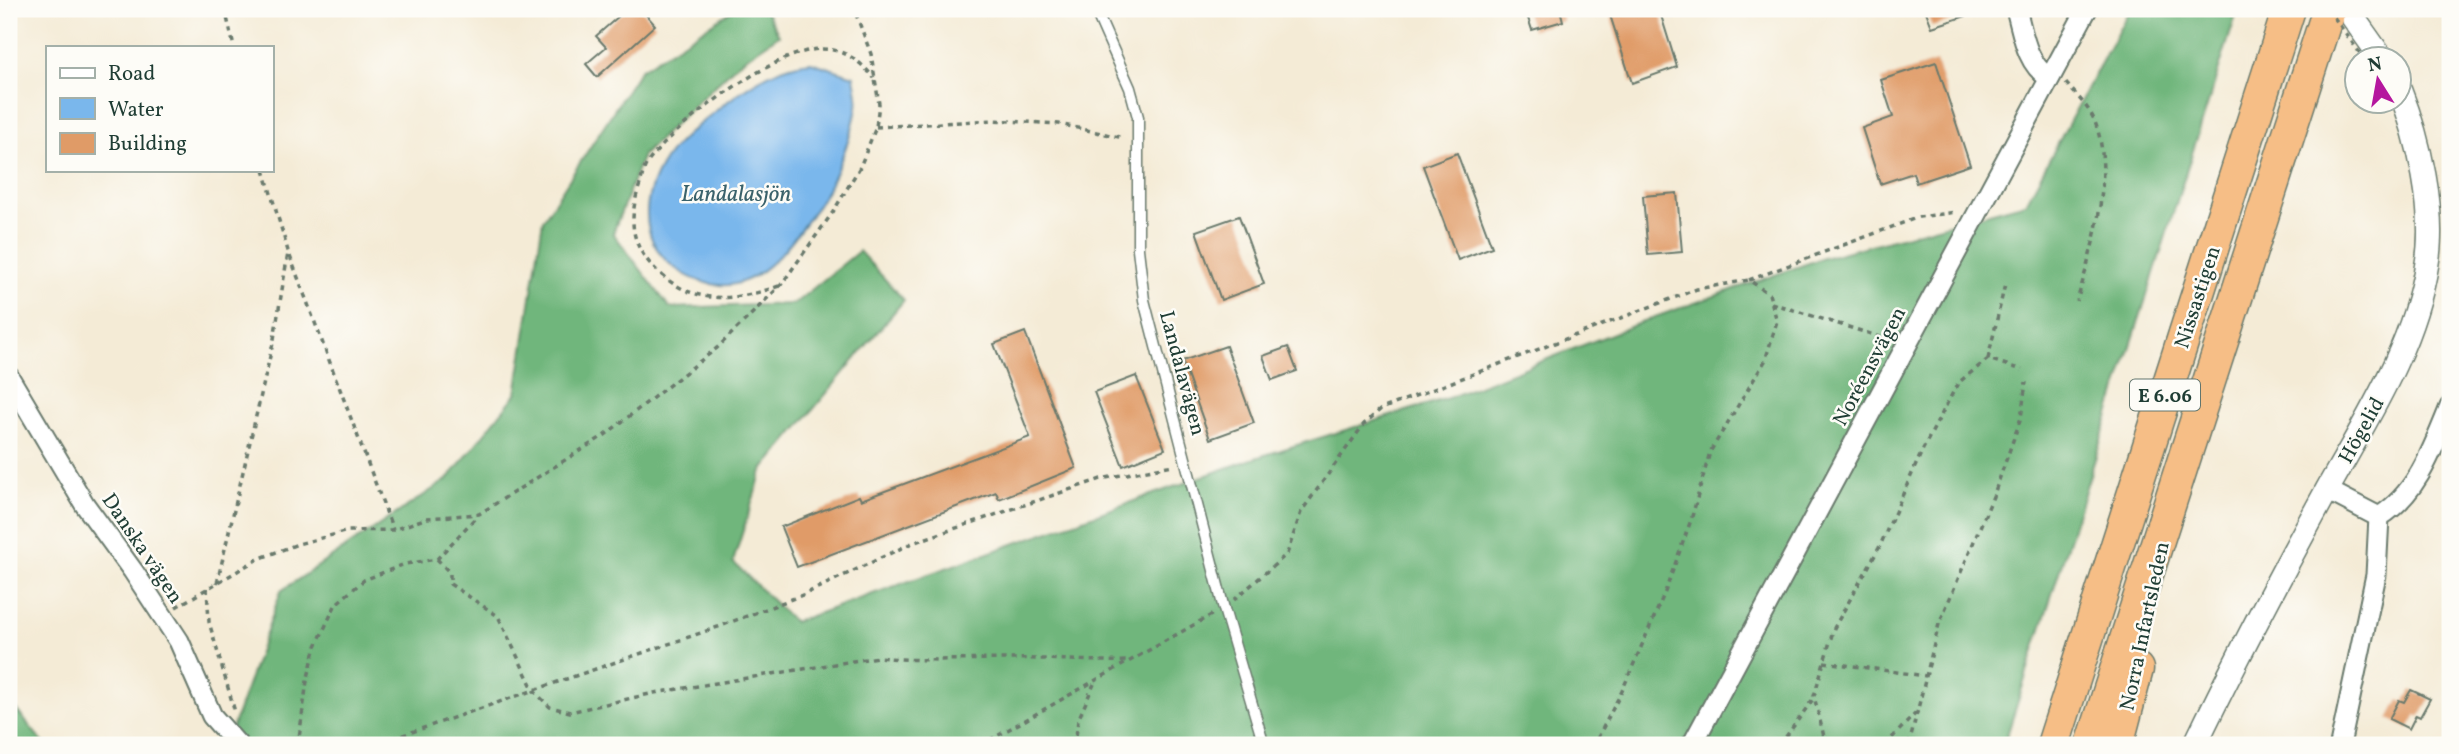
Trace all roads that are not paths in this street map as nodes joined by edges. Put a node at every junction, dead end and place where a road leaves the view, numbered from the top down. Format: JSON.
{"nodes":[{"id":1,"x":1095,"y":9,"type":"edge"},
{"id":2,"x":2016,"y":9,"type":"edge"},
{"id":3,"x":2087,"y":9,"type":"edge"},
{"id":4,"x":2290,"y":9,"type":"edge"},
{"id":5,"x":2328,"y":9,"type":"edge"},
{"id":6,"x":2347,"y":9,"type":"edge"},
{"id":7,"x":2368,"y":46,"type":"edge"},
{"id":8,"x":2051,"y":72,"type":"junction"},
{"id":9,"x":2408,"y":116,"type":"edge"},
{"id":10,"x":9,"y":377,"type":"edge"},
{"id":11,"x":2450,"y":407,"type":"edge"},
{"id":12,"x":2327,"y":490,"type":"junction"},
{"id":13,"x":2169,"y":506,"type":"junction"},
{"id":14,"x":2379,"y":517,"type":"junction"},
{"id":15,"x":238,"y":745,"type":"edge"},
{"id":16,"x":1264,"y":745,"type":"edge"},
{"id":17,"x":1692,"y":745,"type":"edge"},
{"id":18,"x":2053,"y":745,"type":"edge"},
{"id":19,"x":2092,"y":745,"type":"edge"},
{"id":20,"x":2117,"y":745,"type":"edge"},
{"id":21,"x":2194,"y":745,"type":"edge"},
{"id":22,"x":2340,"y":745,"type":"edge"}],
"edges":[{"from":1,"to":16,"type":"lane","name":"Landalavägen"},
{"from":2,"to":8,"type":"street"},
{"from":3,"to":8,"type":"street","name":"Noréensvägen"},
{"from":4,"to":18,"type":"highway","name":"Nissastigen","number":"E 6.06"},
{"from":5,"to":13,"type":"highway","name":"Nissastigen","number":"E 6.06"},
{"from":6,"to":7,"type":"street"},
{"from":8,"to":17,"type":"street","name":"Noréensvägen"},
{"from":9,"to":12,"type":"street","name":"Högelid"},
{"from":10,"to":15,"type":"street","name":"Danska vägen"},
{"from":11,"to":14,"type":"street"},
{"from":12,"to":14,"type":"street"},
{"from":12,"to":21,"type":"street","name":"Högelid"},
{"from":13,"to":19,"type":"highway","number":"E 6.06"},
{"from":13,"to":20,"type":"highway","name":"Norra Infartsleden","number":"E 6.06"},
{"from":14,"to":22,"type":"street"}]}
